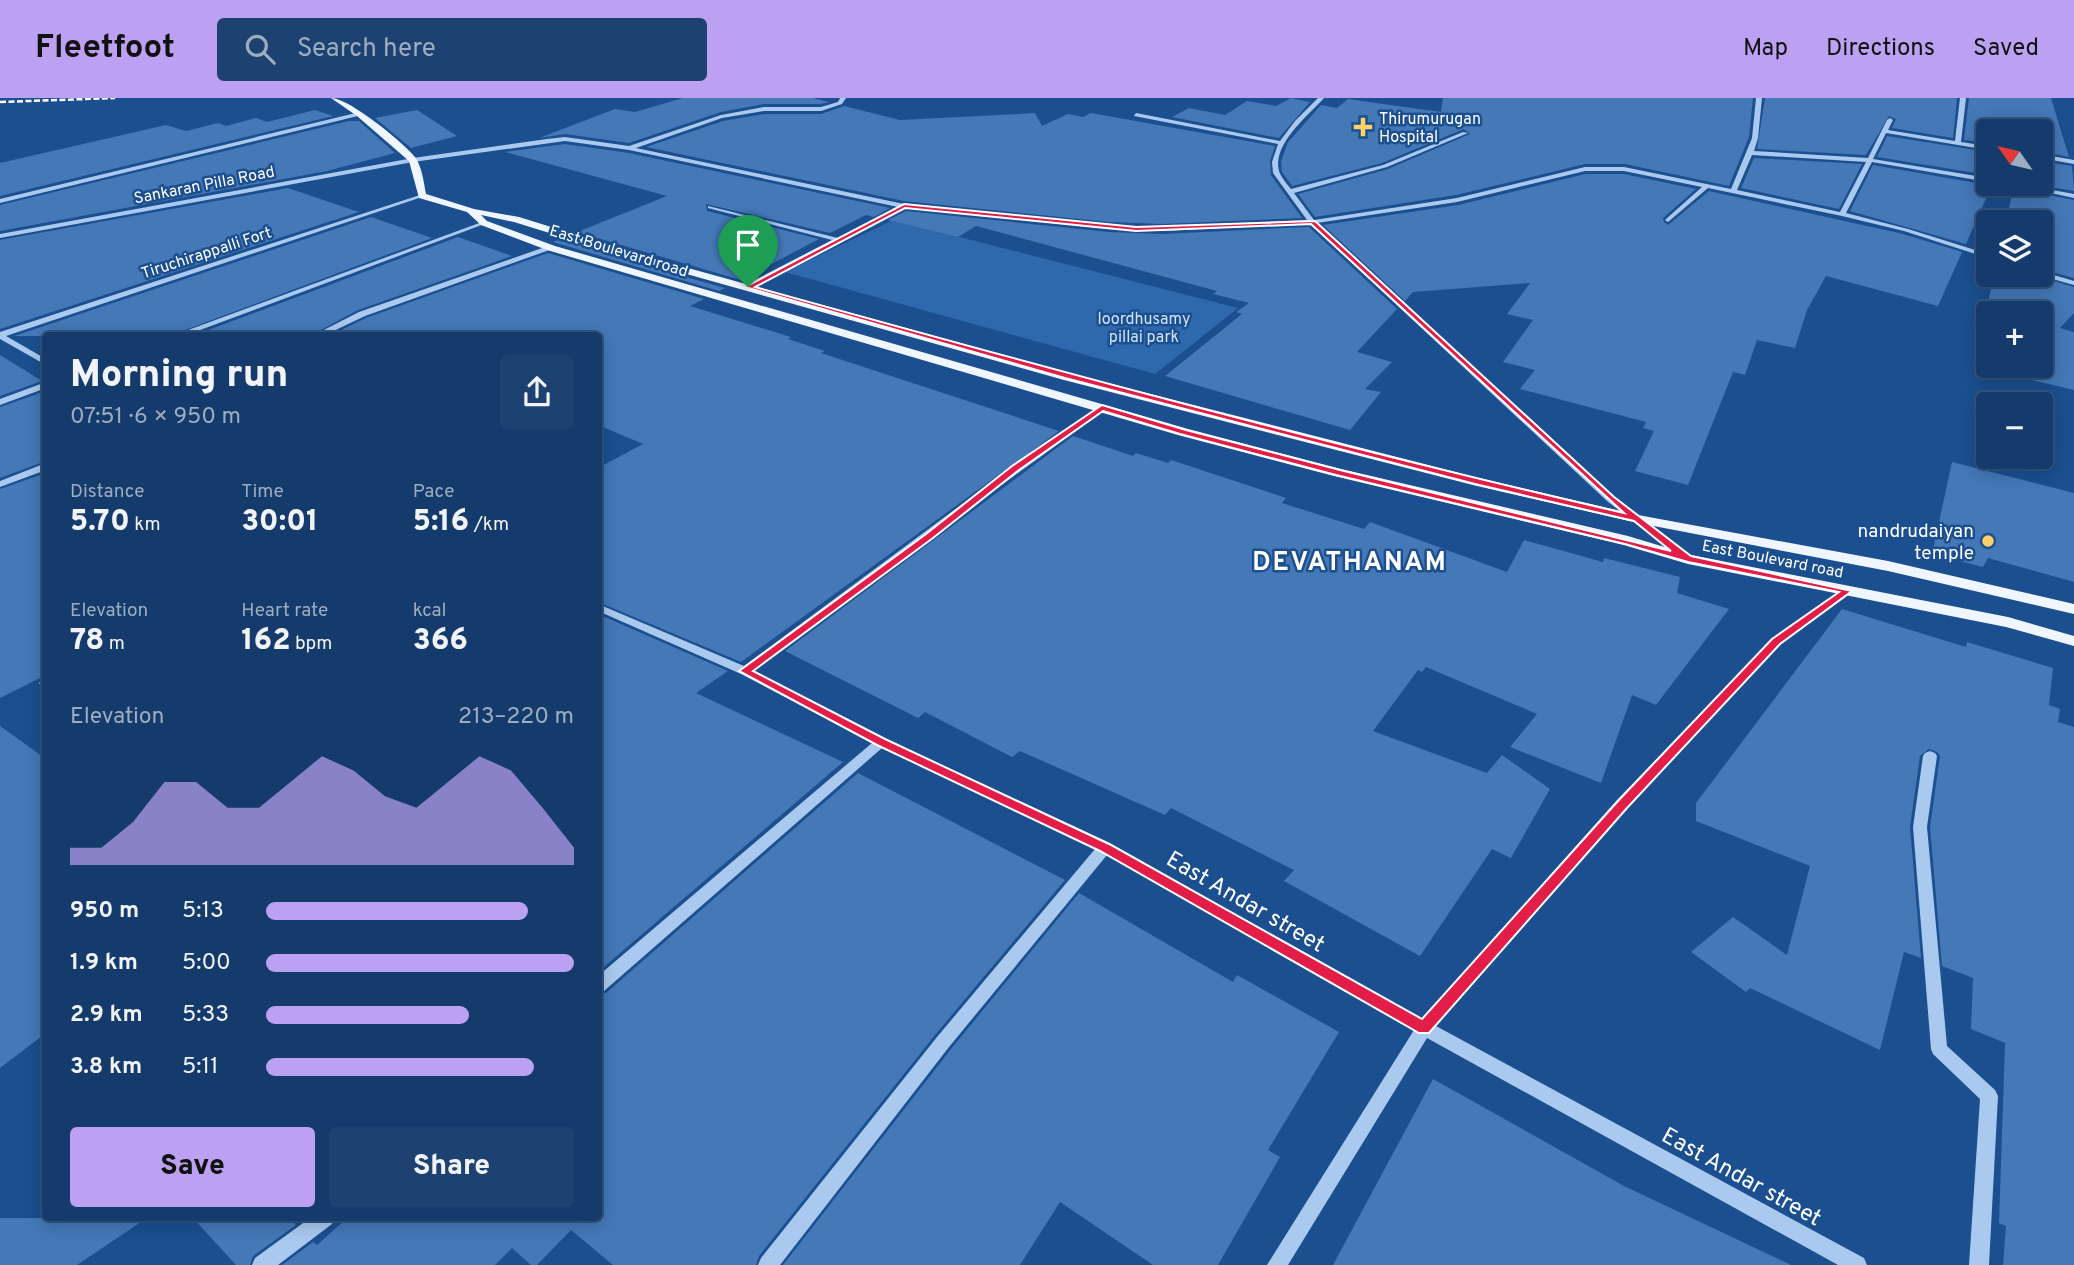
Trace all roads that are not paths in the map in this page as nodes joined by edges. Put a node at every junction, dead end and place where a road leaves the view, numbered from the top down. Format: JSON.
{"nodes":[{"id":1,"x":335,"y":98,"type":"edge"},
{"id":2,"x":843,"y":98,"type":"edge"},
{"id":3,"x":1321,"y":98,"type":"edge"},
{"id":4,"x":1759,"y":98,"type":"edge"},
{"id":5,"x":1963,"y":98,"type":"edge"},
{"id":6,"x":360,"y":114,"type":"junction"},
{"id":7,"x":1136,"y":115,"type":"dead end"},
{"id":8,"x":1890,"y":120,"type":"dead end"},
{"id":9,"x":1886,"y":131,"type":"junction"},
{"id":10,"x":1465,"y":134,"type":"dead end"},
{"id":11,"x":1282,"y":143,"type":"junction"},
{"id":12,"x":1958,"y":143,"type":"junction"},
{"id":13,"x":1976,"y":146,"type":"edge"},
{"id":14,"x":629,"y":148,"type":"junction"},
{"id":15,"x":1750,"y":153,"type":"junction"},
{"id":16,"x":2053,"y":158,"type":"edge"},
{"id":17,"x":414,"y":160,"type":"junction"},
{"id":18,"x":1871,"y":160,"type":"junction"},
{"id":19,"x":2074,"y":162,"type":"edge"},
{"id":20,"x":1976,"y":178,"type":"edge"},
{"id":21,"x":1708,"y":185,"type":"junction"},
{"id":22,"x":1734,"y":191,"type":"junction"},
{"id":23,"x":1289,"y":192,"type":"junction"},
{"id":24,"x":2053,"y":192,"type":"edge"},
{"id":25,"x":422,"y":196,"type":"junction"},
{"id":26,"x":2074,"y":196,"type":"edge"},
{"id":27,"x":0,"y":201,"type":"edge"},
{"id":28,"x":904,"y":206,"type":"junction"},
{"id":29,"x":710,"y":207,"type":"dead end"},
{"id":30,"x":470,"y":210,"type":"junction"},
{"id":31,"x":1842,"y":214,"type":"junction"},
{"id":32,"x":1668,"y":220,"type":"dead end"},
{"id":33,"x":1312,"y":222,"type":"junction"},
{"id":34,"x":484,"y":223,"type":"junction"},
{"id":35,"x":0,"y":236,"type":"edge"},
{"id":36,"x":835,"y":239,"type":"junction"},
{"id":37,"x":551,"y":248,"type":"junction"},
{"id":38,"x":1976,"y":252,"type":"edge"},
{"id":39,"x":2053,"y":276,"type":"edge"},
{"id":40,"x":2074,"y":283,"type":"edge"},
{"id":41,"x":748,"y":287,"type":"junction"},
{"id":42,"x":187,"y":332,"type":"edge"},
{"id":43,"x":324,"y":332,"type":"edge"},
{"id":44,"x":0,"y":336,"type":"edge"},
{"id":45,"x":42,"y":361,"type":"edge"},
{"id":46,"x":42,"y":386,"type":"edge"},
{"id":47,"x":0,"y":402,"type":"edge"},
{"id":48,"x":1102,"y":408,"type":"junction"},
{"id":49,"x":42,"y":468,"type":"edge"},
{"id":50,"x":0,"y":484,"type":"edge"},
{"id":51,"x":1638,"y":519,"type":"junction"},
{"id":52,"x":1688,"y":559,"type":"junction"},
{"id":53,"x":1847,"y":591,"type":"junction"},
{"id":54,"x":602,"y":609,"type":"edge"},
{"id":55,"x":2074,"y":609,"type":"edge"},
{"id":56,"x":2074,"y":641,"type":"edge"},
{"id":57,"x":745,"y":671,"type":"junction"},
{"id":58,"x":881,"y":742,"type":"junction"},
{"id":59,"x":1930,"y":756,"type":"dead end"},
{"id":60,"x":1105,"y":847,"type":"junction"},
{"id":61,"x":602,"y":983,"type":"edge"},
{"id":62,"x":1424,"y":1028,"type":"junction"},
{"id":63,"x":321,"y":1221,"type":"edge"},
{"id":64,"x":262,"y":1265,"type":"edge"},
{"id":65,"x":768,"y":1265,"type":"edge"},
{"id":66,"x":1277,"y":1265,"type":"edge"},
{"id":67,"x":1857,"y":1265,"type":"edge"},
{"id":68,"x":1979,"y":1265,"type":"edge"}],
"edges":[{"from":1,"to":6,"type":"main road"},
{"from":2,"to":14,"type":"street"},
{"from":3,"to":11,"type":"street"},
{"from":4,"to":15,"type":"street"},
{"from":5,"to":12,"type":"street"},
{"from":6,"to":17,"type":"main road"},
{"from":6,"to":27,"type":"street"},
{"from":7,"to":11,"type":"street"},
{"from":8,"to":9,"type":"street"},
{"from":9,"to":12,"type":"street"},
{"from":9,"to":18,"type":"street"},
{"from":10,"to":23,"type":"street"},
{"from":11,"to":23,"type":"street"},
{"from":12,"to":13,"type":"street"},
{"from":14,"to":17,"type":"street"},
{"from":14,"to":28,"type":"street"},
{"from":15,"to":18,"type":"street"},
{"from":15,"to":22,"type":"street"},
{"from":16,"to":19,"type":"street"},
{"from":17,"to":25,"type":"main road"},
{"from":17,"to":35,"type":"street","name":"Sankaran Pilla Road"},
{"from":18,"to":20,"type":"street"},
{"from":18,"to":31,"type":"street"},
{"from":21,"to":22,"type":"street"},
{"from":21,"to":32,"type":"street"},
{"from":21,"to":33,"type":"street"},
{"from":22,"to":31,"type":"street"},
{"from":23,"to":33,"type":"street"},
{"from":24,"to":26,"type":"street"},
{"from":25,"to":30,"type":"main road","name":"East Boulevard road"},
{"from":25,"to":44,"type":"street","name":"Tiruchirappalli Fort"},
{"from":28,"to":33,"type":"street"},
{"from":28,"to":36,"type":"street"},
{"from":29,"to":36,"type":"street"},
{"from":30,"to":34,"type":"main road","name":"East Boulevard road"},
{"from":30,"to":41,"type":"main road"},
{"from":31,"to":38,"type":"street"},
{"from":33,"to":51,"type":"street"},
{"from":34,"to":37,"type":"main road","name":"East Boulevard road"},
{"from":34,"to":42,"type":"street"},
{"from":36,"to":41,"type":"street"},
{"from":37,"to":43,"type":"street"},
{"from":37,"to":48,"type":"main road","name":"East Boulevard road"},
{"from":39,"to":40,"type":"street"},
{"from":41,"to":51,"type":"main road"},
{"from":44,"to":45,"type":"street"},
{"from":46,"to":47,"type":"street"},
{"from":48,"to":52,"type":"main road","name":"East Boulevard road"},
{"from":48,"to":57,"type":"street"},
{"from":49,"to":50,"type":"street"},
{"from":51,"to":52,"type":"street"},
{"from":51,"to":55,"type":"main road"},
{"from":52,"to":53,"type":"main road","name":"East Boulevard road"},
{"from":53,"to":56,"type":"main road","name":"East Boulevard road"},
{"from":53,"to":62,"type":"street"},
{"from":54,"to":57,"type":"street","name":"East Andar street"},
{"from":57,"to":58,"type":"street","name":"East Andar street"},
{"from":58,"to":60,"type":"street","name":"East Andar street"},
{"from":58,"to":61,"type":"street"},
{"from":59,"to":68,"type":"street"},
{"from":60,"to":62,"type":"street","name":"East Andar street"},
{"from":60,"to":65,"type":"street"},
{"from":62,"to":66,"type":"street"},
{"from":62,"to":67,"type":"street","name":"East Andar street"},
{"from":63,"to":64,"type":"street"}]}
